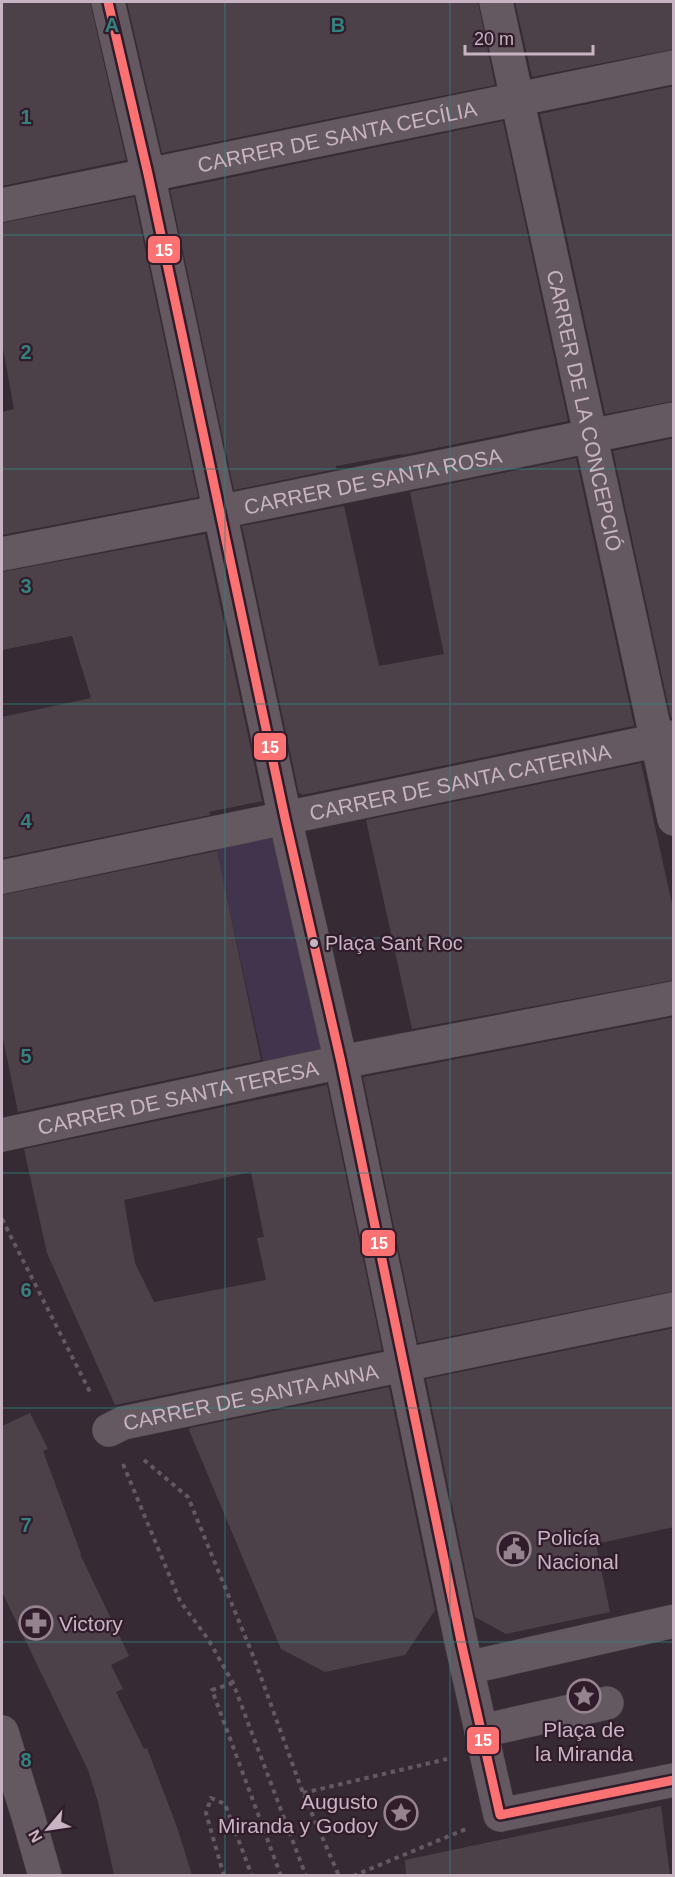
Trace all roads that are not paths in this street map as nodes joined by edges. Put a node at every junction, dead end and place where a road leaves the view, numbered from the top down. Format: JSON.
{"nodes":[{"id":1,"x":108,"y":2,"type":"edge"},
{"id":2,"x":496,"y":2,"type":"edge"},
{"id":3,"x":674,"y":67,"type":"edge"},
{"id":4,"x":517,"y":101,"type":"junction"},
{"id":5,"x":148,"y":174,"type":"junction"},
{"id":6,"x":2,"y":205,"type":"edge"},
{"id":7,"x":674,"y":419,"type":"edge"},
{"id":8,"x":590,"y":436,"type":"junction"},
{"id":9,"x":219,"y":512,"type":"junction"},
{"id":10,"x":2,"y":554,"type":"edge"},
{"id":11,"x":665,"y":739,"type":"edge"},
{"id":12,"x":285,"y":818,"type":"junction"},
{"id":13,"x":674,"y":819,"type":"edge"},
{"id":14,"x":2,"y":878,"type":"edge"},
{"id":15,"x":674,"y":998,"type":"edge"},
{"id":16,"x":341,"y":1062,"type":"junction"},
{"id":17,"x":2,"y":1135,"type":"edge"},
{"id":18,"x":674,"y":1309,"type":"edge"},
{"id":19,"x":404,"y":1365,"type":"junction"},
{"id":20,"x":110,"y":1430,"type":"road end"},
{"id":21,"x":674,"y":1621,"type":"edge"},
{"id":22,"x":465,"y":1657,"type":"junction"},
{"id":23,"x":606,"y":1703,"type":"dead end"},
{"id":24,"x":2,"y":1732,"type":"edge"},
{"id":25,"x":483,"y":1741,"type":"junction"},
{"id":26,"x":674,"y":1780,"type":"edge"},
{"id":27,"x":45,"y":1875,"type":"edge"}],
"edges":[{"from":1,"to":5,"type":"street"},
{"from":2,"to":4,"type":"street","name":"CARRER DE LA CONCEPCIÓ"},
{"from":3,"to":4,"type":"street","name":"CARRER DE SANTA CECÍLIA"},
{"from":4,"to":5,"type":"street","name":"CARRER DE SANTA CECÍLIA"},
{"from":4,"to":8,"type":"street","name":"CARRER DE LA CONCEPCIÓ"},
{"from":5,"to":6,"type":"street","name":"CARRER DE SANTA CECÍLIA"},
{"from":5,"to":9,"type":"street"},
{"from":7,"to":8,"type":"street","name":"CARRER DE SANTA ROSA"},
{"from":8,"to":9,"type":"street","name":"CARRER DE SANTA ROSA"},
{"from":8,"to":11,"type":"street","name":"CARRER DE LA CONCEPCIÓ"},
{"from":9,"to":10,"type":"street","name":"CARRER DE SANTA ROSA"},
{"from":9,"to":12,"type":"street"},
{"from":11,"to":12,"type":"street","name":"CARRER DE SANTA CATERINA"},
{"from":11,"to":13,"type":"street","name":"CARRER DE LA CONCEPCIÓ"},
{"from":12,"to":14,"type":"street","name":"CARRER DE SANTA CATERINA"},
{"from":12,"to":16,"type":"street"},
{"from":15,"to":16,"type":"street","name":"CARRER DE SANTA TERESA"},
{"from":16,"to":17,"type":"street","name":"CARRER DE SANTA TERESA"},
{"from":16,"to":19,"type":"street"},
{"from":18,"to":19,"type":"street","name":"CARRER DE SANTA ANNA"},
{"from":19,"to":20,"type":"street","name":"CARRER DE SANTA ANNA"},
{"from":19,"to":22,"type":"street"},
{"from":21,"to":22,"type":"street"},
{"from":22,"to":25,"type":"street"},
{"from":23,"to":25,"type":"street"},
{"from":24,"to":27,"type":"street"},
{"from":25,"to":26,"type":"street"}]}
